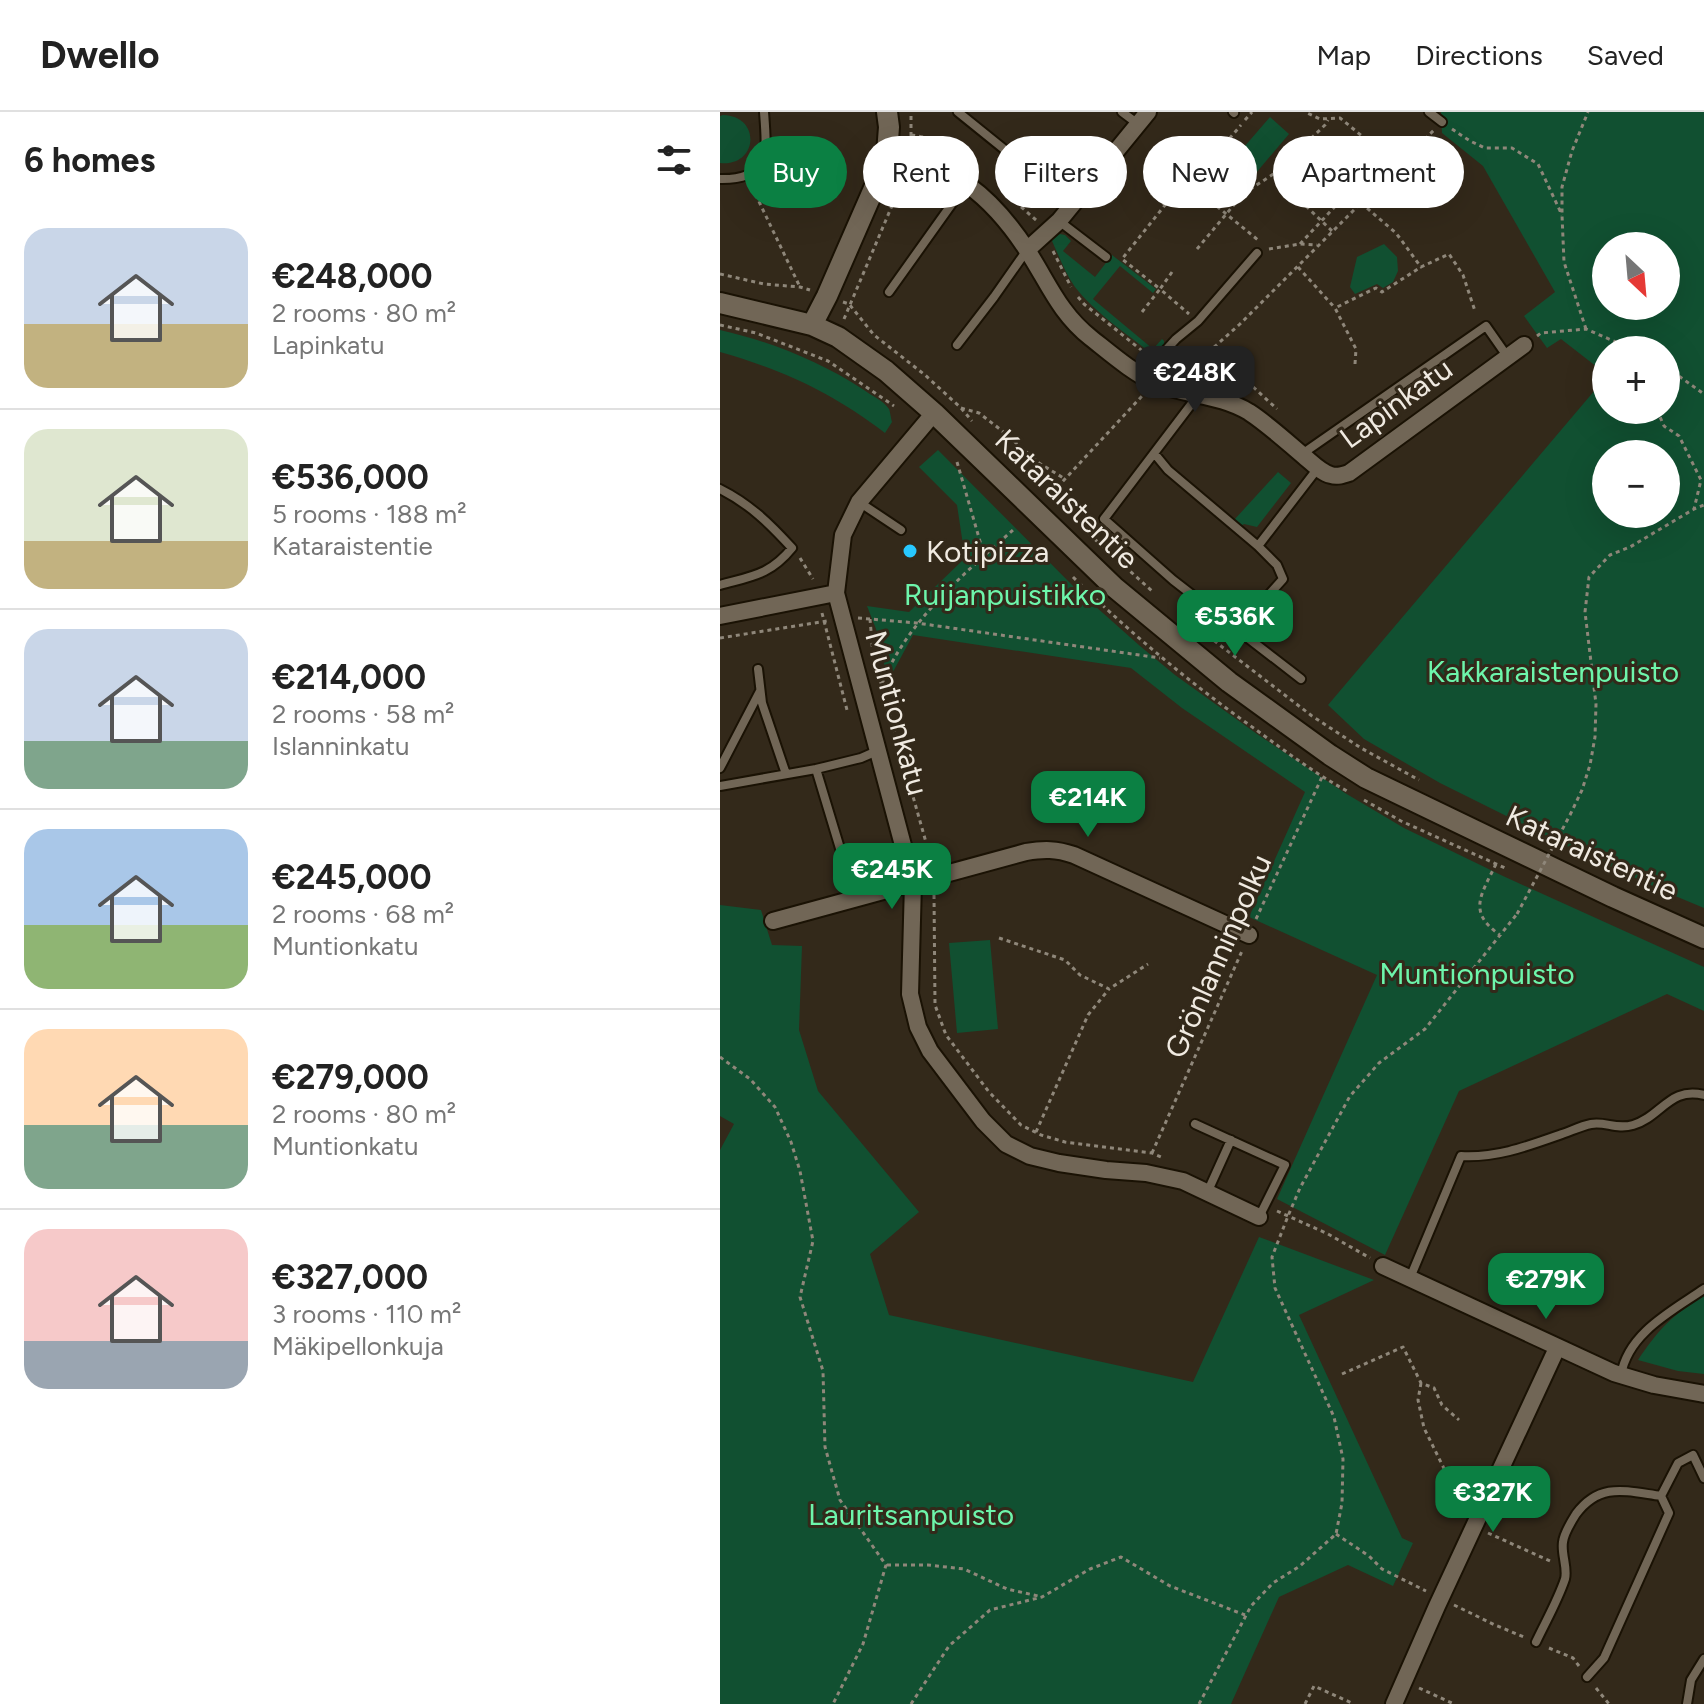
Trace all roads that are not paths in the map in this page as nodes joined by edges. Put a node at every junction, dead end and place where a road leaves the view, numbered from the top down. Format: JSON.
{"nodes":[{"id":1,"x":764,"y":112,"type":"edge"},
{"id":2,"x":887,"y":112,"type":"edge"},
{"id":3,"x":958,"y":112,"type":"edge"},
{"id":4,"x":1122,"y":112,"type":"edge"},
{"id":5,"x":1429,"y":112,"type":"edge"},
{"id":6,"x":1143,"y":118,"type":"edge"},
{"id":7,"x":1442,"y":122,"type":"road end"},
{"id":8,"x":888,"y":136,"type":"edge"},
{"id":9,"x":1127,"y":137,"type":"edge"},
{"id":10,"x":995,"y":142,"type":"edge"},
{"id":11,"x":720,"y":179,"type":"edge"},
{"id":12,"x":979,"y":193,"type":"edge"},
{"id":13,"x":865,"y":208,"type":"edge"},
{"id":14,"x":949,"y":208,"type":"edge"},
{"id":15,"x":1069,"y":208,"type":"edge"},
{"id":16,"x":1059,"y":221,"type":"junction"},
{"id":17,"x":1027,"y":250,"type":"junction"},
{"id":18,"x":1257,"y":253,"type":"road end"},
{"id":19,"x":1106,"y":257,"type":"dead end"},
{"id":20,"x":889,"y":292,"type":"dead end"},
{"id":21,"x":720,"y":303,"type":"edge"},
{"id":22,"x":812,"y":325,"type":"junction"},
{"id":23,"x":957,"y":345,"type":"dead end"},
{"id":24,"x":1524,"y":345,"type":"road end"},
{"id":25,"x":1507,"y":356,"type":"junction"},
{"id":26,"x":1149,"y":379,"type":"junction"},
{"id":27,"x":1199,"y":394,"type":"junction"},
{"id":28,"x":934,"y":413,"type":"junction"},
{"id":29,"x":1154,"y":453,"type":"junction"},
{"id":30,"x":1302,"y":454,"type":"junction"},
{"id":31,"x":1318,"y":468,"type":"junction"},
{"id":32,"x":720,"y":489,"type":"edge"},
{"id":33,"x":859,"y":502,"type":"junction"},
{"id":34,"x":901,"y":530,"type":"dead end"},
{"id":35,"x":1258,"y":546,"type":"junction"},
{"id":36,"x":720,"y":585,"type":"edge"},
{"id":37,"x":836,"y":593,"type":"junction"},
{"id":38,"x":720,"y":616,"type":"edge"},
{"id":39,"x":1237,"y":630,"type":"junction"},
{"id":40,"x":758,"y":669,"type":"dead end"},
{"id":41,"x":1301,"y":679,"type":"dead end"},
{"id":42,"x":760,"y":691,"type":"junction"},
{"id":43,"x":878,"y":750,"type":"junction"},
{"id":44,"x":720,"y":768,"type":"edge"},
{"id":45,"x":816,"y":769,"type":"junction"},
{"id":46,"x":786,"y":774,"type":"junction"},
{"id":47,"x":720,"y":786,"type":"edge"},
{"id":48,"x":913,"y":883,"type":"junction"},
{"id":49,"x":855,"y":898,"type":"junction"},
{"id":50,"x":773,"y":921,"type":"dead end"},
{"id":51,"x":1249,"y":935,"type":"road end"},
{"id":52,"x":1704,"y":938,"type":"edge"},
{"id":53,"x":1704,"y":1095,"type":"edge"},
{"id":54,"x":1195,"y":1124,"type":"dead end"},
{"id":55,"x":1231,"y":1140,"type":"junction"},
{"id":56,"x":1207,"y":1193,"type":"junction"},
{"id":57,"x":1262,"y":1211,"type":"joint"},
{"id":58,"x":1383,"y":1266,"type":"road end"},
{"id":59,"x":1410,"y":1278,"type":"junction"},
{"id":60,"x":1704,"y":1289,"type":"edge"},
{"id":61,"x":1557,"y":1348,"type":"junction"},
{"id":62,"x":1621,"y":1376,"type":"junction"},
{"id":63,"x":1704,"y":1394,"type":"edge"},
{"id":64,"x":1704,"y":1478,"type":"edge"},
{"id":65,"x":1661,"y":1496,"type":"junction"},
{"id":66,"x":1536,"y":1642,"type":"road end"},
{"id":67,"x":1704,"y":1659,"type":"edge"},
{"id":68,"x":1587,"y":1677,"type":"dead end"},
{"id":69,"x":1394,"y":1704,"type":"edge"},
{"id":70,"x":1687,"y":1704,"type":"edge"}],
"edges":[{"from":1,"to":11,"type":"lane"},
{"from":2,"to":8,"type":"street"},
{"from":3,"to":10,"type":"lane"},
{"from":4,"to":6,"type":"lane"},
{"from":5,"to":7,"type":"lane"},
{"from":6,"to":9,"type":"street"},
{"from":12,"to":17,"type":"street","name":"Lapinkatu"},
{"from":13,"to":22,"type":"street"},
{"from":14,"to":20,"type":"lane"},
{"from":15,"to":16,"type":"street"},
{"from":16,"to":17,"type":"street"},
{"from":16,"to":19,"type":"lane"},
{"from":17,"to":23,"type":"lane"},
{"from":17,"to":26,"type":"street","name":"Lapinkatu"},
{"from":18,"to":26,"type":"lane"},
{"from":21,"to":22,"type":"street","name":"Kataraistentie"},
{"from":22,"to":28,"type":"street","name":"Kataraistentie"},
{"from":24,"to":25,"type":"street","name":"Lapinkatu"},
{"from":25,"to":30,"type":"lane"},
{"from":25,"to":31,"type":"street","name":"Lapinkatu"},
{"from":26,"to":27,"type":"street","name":"Lapinkatu"},
{"from":27,"to":29,"type":"lane"},
{"from":27,"to":30,"type":"street","name":"Lapinkatu"},
{"from":28,"to":33,"type":"street","name":"Muntionkatu"},
{"from":28,"to":52,"type":"street","name":"Kataraistentie"},
{"from":29,"to":35,"type":"lane"},
{"from":29,"to":39,"type":"lane"},
{"from":30,"to":31,"type":"street","name":"Lapinkatu"},
{"from":31,"to":35,"type":"lane"},
{"from":32,"to":36,"type":"lane"},
{"from":33,"to":34,"type":"lane"},
{"from":33,"to":37,"type":"street","name":"Muntionkatu"},
{"from":35,"to":39,"type":"lane"},
{"from":37,"to":38,"type":"street"},
{"from":37,"to":43,"type":"street","name":"Muntionkatu"},
{"from":39,"to":41,"type":"lane"},
{"from":40,"to":42,"type":"lane"},
{"from":42,"to":44,"type":"lane"},
{"from":42,"to":46,"type":"lane"},
{"from":43,"to":45,"type":"lane"},
{"from":43,"to":48,"type":"street","name":"Muntionkatu"},
{"from":45,"to":46,"type":"lane"},
{"from":45,"to":49,"type":"lane"},
{"from":46,"to":47,"type":"lane"},
{"from":48,"to":49,"type":"street"},
{"from":48,"to":51,"type":"street"},
{"from":48,"to":56,"type":"street","name":"Muntionkatu"},
{"from":49,"to":50,"type":"street"},
{"from":53,"to":59,"type":"lane"},
{"from":54,"to":55,"type":"lane"},
{"from":55,"to":56,"type":"lane"},
{"from":55,"to":57,"type":"lane"},
{"from":56,"to":57,"type":"street","name":"Muntionkatu"},
{"from":58,"to":59,"type":"street"},
{"from":59,"to":61,"type":"street"},
{"from":60,"to":62,"type":"lane"},
{"from":61,"to":62,"type":"street"},
{"from":61,"to":69,"type":"street"},
{"from":62,"to":63,"type":"street"},
{"from":64,"to":65,"type":"lane"},
{"from":65,"to":66,"type":"lane"},
{"from":65,"to":68,"type":"lane"},
{"from":67,"to":70,"type":"lane"}]}
